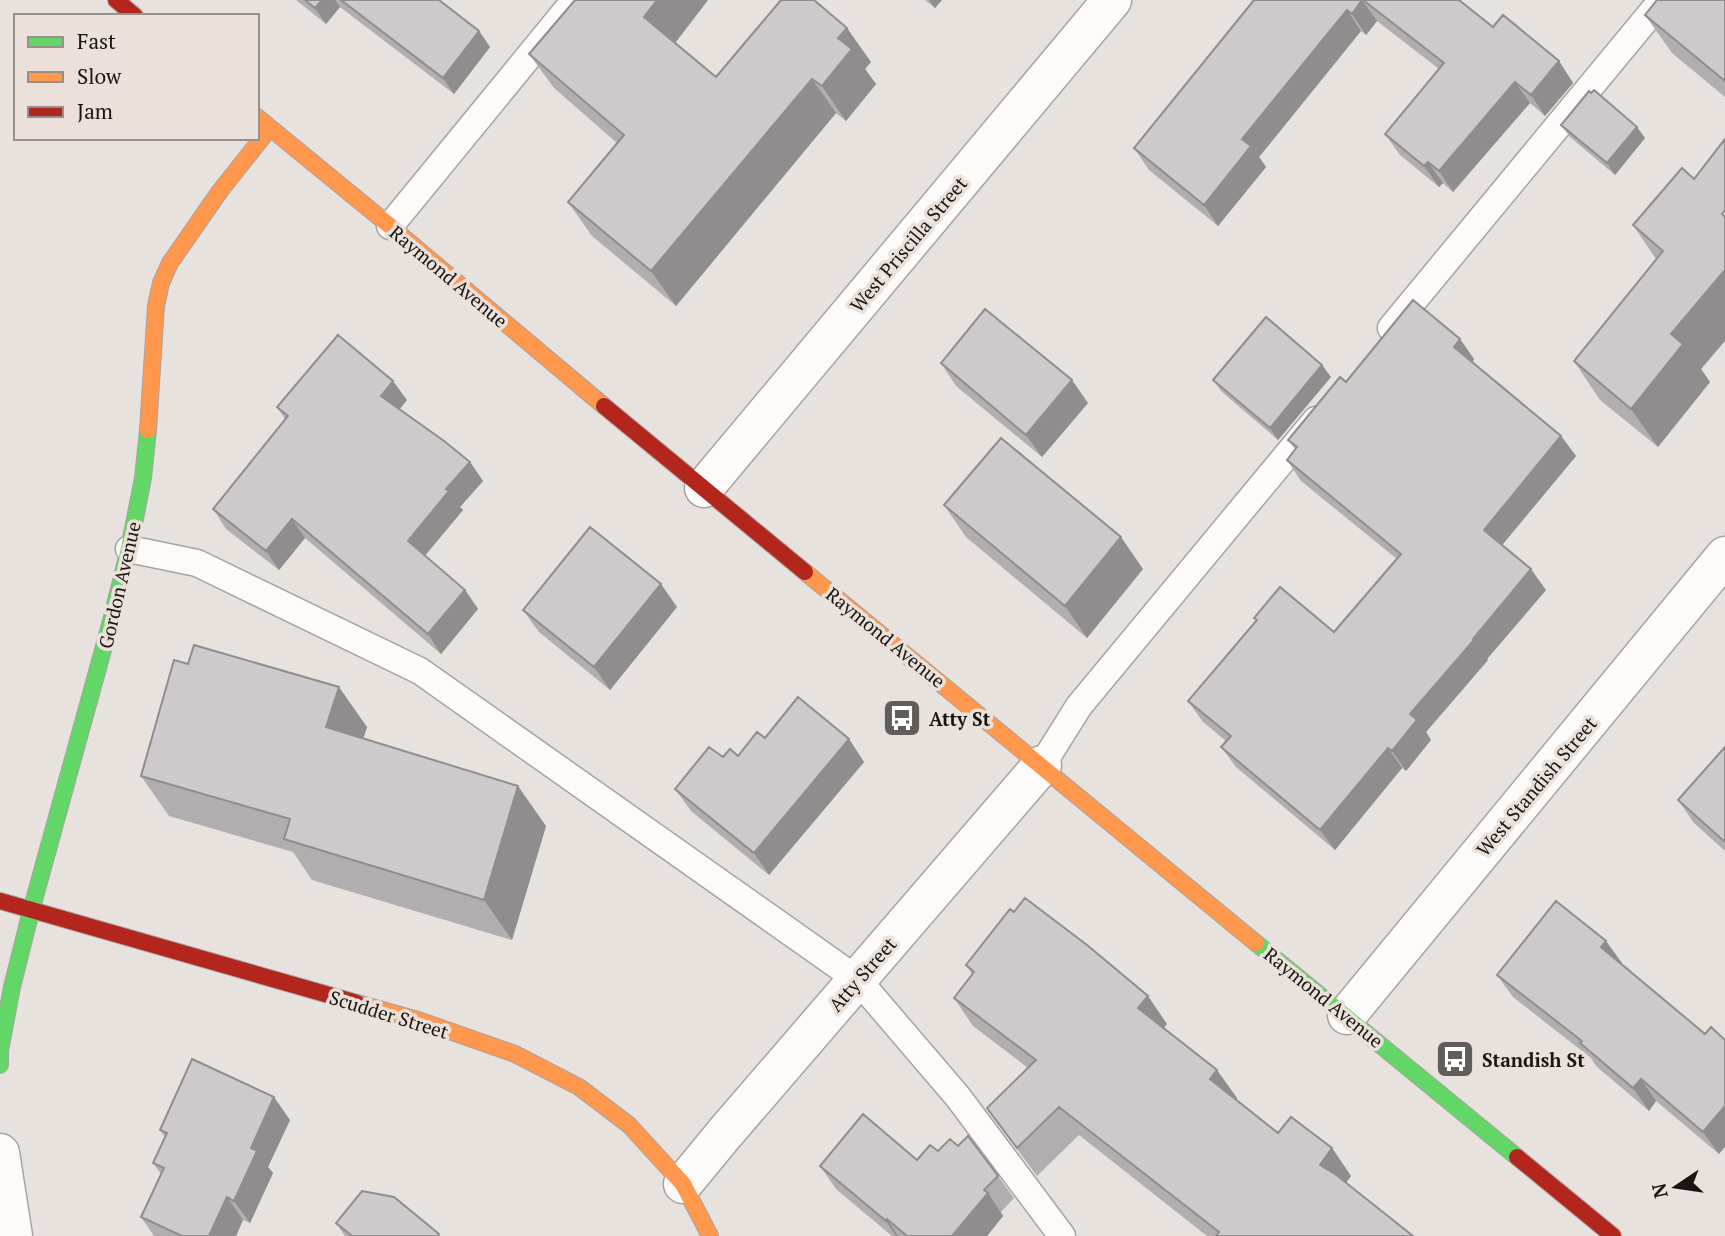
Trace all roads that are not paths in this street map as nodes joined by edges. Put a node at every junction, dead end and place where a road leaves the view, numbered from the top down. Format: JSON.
{"nodes":[{"id":1,"x":116,"y":0,"type":"edge"},
{"id":2,"x":575,"y":0,"type":"edge"},
{"id":3,"x":1112,"y":0,"type":"edge"},
{"id":4,"x":1662,"y":0,"type":"edge"},
{"id":5,"x":133,"y":14,"type":"edge"},
{"id":6,"x":259,"y":119,"type":"edge"},
{"id":7,"x":270,"y":128,"type":"junction"},
{"id":8,"x":390,"y":226,"type":"junction"},
{"id":9,"x":1379,"y":342,"type":"edge"},
{"id":10,"x":1335,"y":396,"type":"edge"},
{"id":11,"x":704,"y":488,"type":"junction"},
{"id":12,"x":129,"y":549,"type":"junction"},
{"id":13,"x":1725,"y":556,"type":"edge"},
{"id":14,"x":1042,"y":765,"type":"junction"},
{"id":15,"x":0,"y":901,"type":"edge"},
{"id":16,"x":31,"y":911,"type":"junction"},
{"id":17,"x":858,"y":980,"type":"junction"},
{"id":18,"x":1347,"y":1015,"type":"junction"},
{"id":19,"x":0,"y":1065,"type":"edge"},
{"id":20,"x":0,"y":1153,"type":"edge"},
{"id":21,"x":683,"y":1184,"type":"junction"},
{"id":22,"x":13,"y":1236,"type":"edge"},
{"id":23,"x":710,"y":1236,"type":"edge"},
{"id":24,"x":1062,"y":1236,"type":"edge"},
{"id":25,"x":1613,"y":1236,"type":"edge"}],
"edges":[{"from":1,"to":5,"type":"street"},
{"from":2,"to":8,"type":"lane"},
{"from":3,"to":11,"type":"street","name":"West Priscilla Street"},
{"from":4,"to":9,"type":"lane"},
{"from":6,"to":7,"type":"street","name":"Raymond Avenue"},
{"from":7,"to":8,"type":"street","name":"Raymond Avenue"},
{"from":7,"to":12,"type":"street","name":"Gordon Avenue"},
{"from":8,"to":11,"type":"street","name":"Raymond Avenue"},
{"from":10,"to":14,"type":"lane"},
{"from":11,"to":14,"type":"street","name":"Raymond Avenue"},
{"from":12,"to":16,"type":"street","name":"Gordon Avenue"},
{"from":12,"to":17,"type":"lane"},
{"from":13,"to":18,"type":"street","name":"West Standish Street"},
{"from":14,"to":17,"type":"street","name":"Atty Street"},
{"from":14,"to":18,"type":"street","name":"Raymond Avenue"},
{"from":15,"to":16,"type":"street","name":"Scudder Street"},
{"from":16,"to":19,"type":"street","name":"Gordon Avenue"},
{"from":16,"to":21,"type":"street","name":"Scudder Street"},
{"from":17,"to":21,"type":"street","name":"Atty Street"},
{"from":17,"to":24,"type":"lane"},
{"from":18,"to":25,"type":"street","name":"Raymond Avenue"},
{"from":20,"to":22,"type":"street"},
{"from":21,"to":23,"type":"street","name":"Scudder Street"}]}
